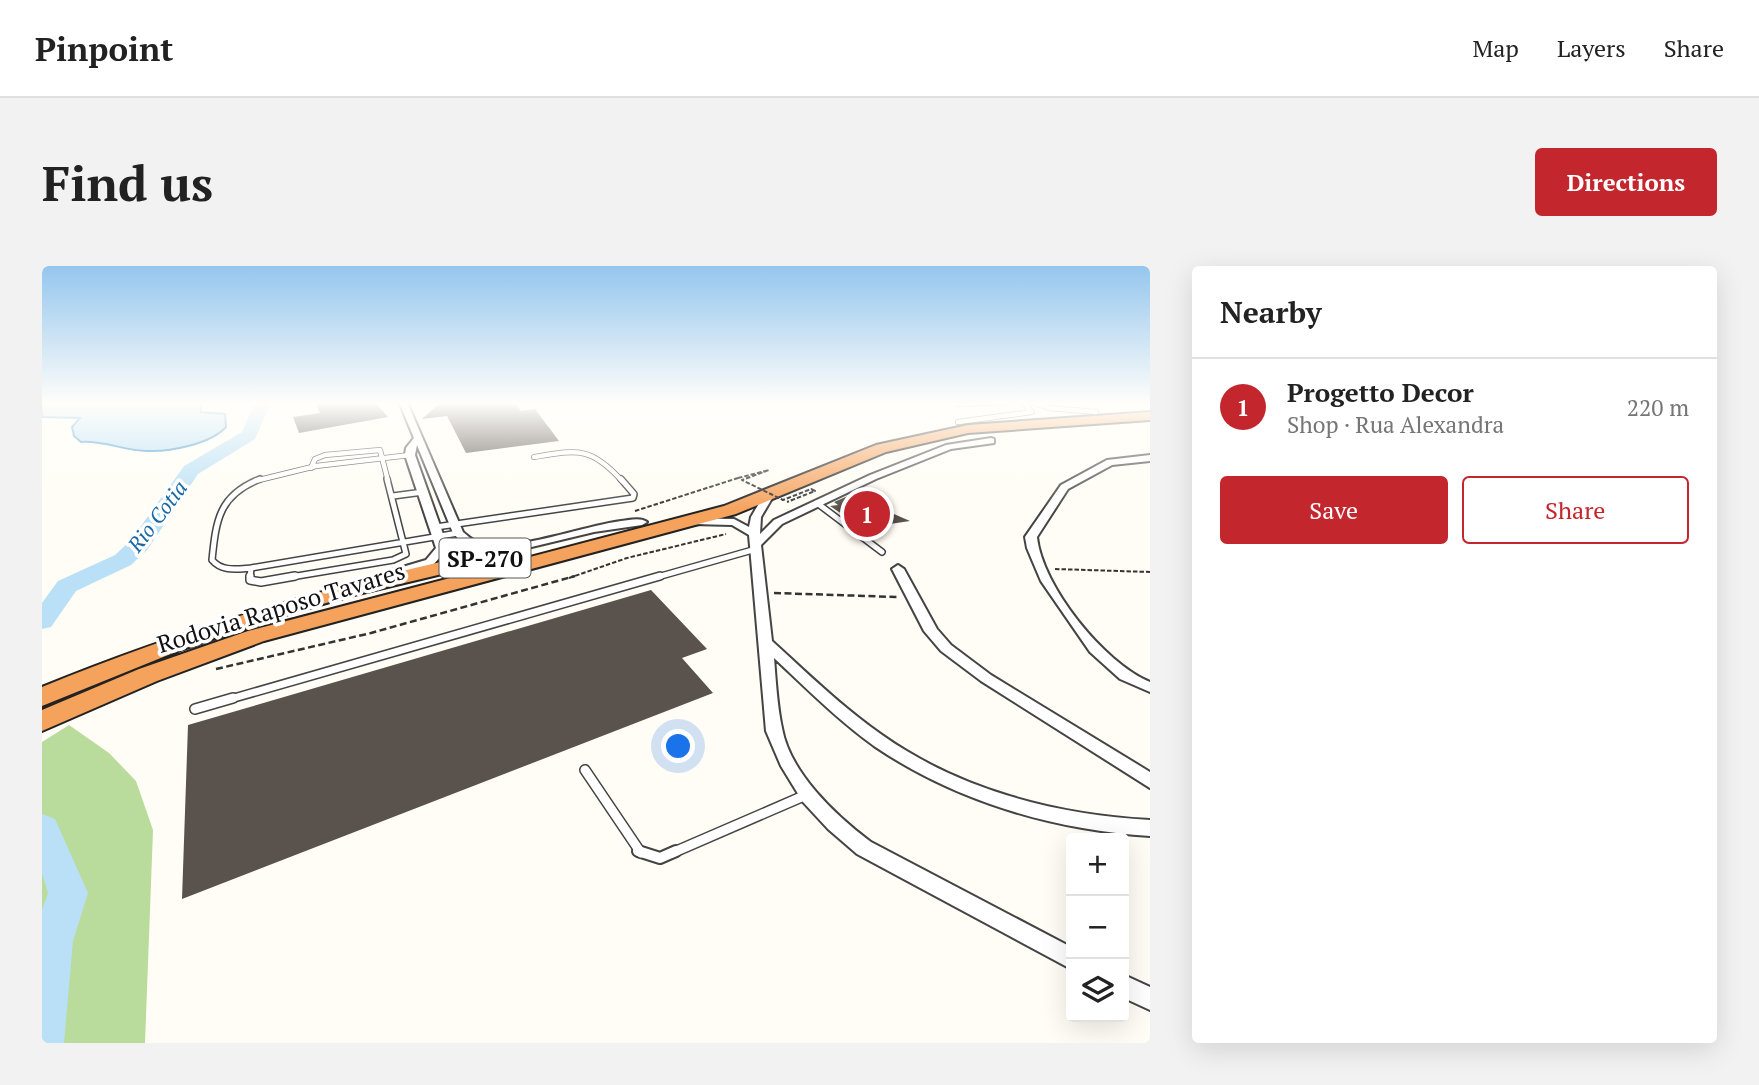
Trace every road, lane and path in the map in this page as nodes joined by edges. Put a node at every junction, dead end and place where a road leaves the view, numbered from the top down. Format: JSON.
{"nodes":[{"id":1,"x":418,"y":438,"type":"edge"},
{"id":2,"x":420,"y":438,"type":"edge"},
{"id":3,"x":871,"y":438,"type":"edge"},
{"id":4,"x":920,"y":438,"type":"edge"},
{"id":5,"x":991,"y":440,"type":"dead end"},
{"id":6,"x":426,"y":453,"type":"junction"},
{"id":7,"x":410,"y":456,"type":"junction"},
{"id":8,"x":534,"y":457,"type":"dead end"},
{"id":9,"x":1150,"y":458,"type":"edge"},
{"id":10,"x":384,"y":459,"type":"junction"},
{"id":11,"x":311,"y":468,"type":"junction"},
{"id":12,"x":423,"y":492,"type":"junction"},
{"id":13,"x":689,"y":495,"type":"dead end"},
{"id":14,"x":769,"y":495,"type":"junction"},
{"id":15,"x":393,"y":496,"type":"junction"},
{"id":16,"x":787,"y":502,"type":"dead end"},
{"id":17,"x":817,"y":503,"type":"junction"},
{"id":18,"x":690,"y":521,"type":"junction"},
{"id":19,"x":642,"y":522,"type":"junction"},
{"id":20,"x":456,"y":529,"type":"junction"},
{"id":21,"x":437,"y":532,"type":"junction"},
{"id":22,"x":753,"y":539,"type":"junction"},
{"id":23,"x":405,"y":542,"type":"junction"},
{"id":24,"x":882,"y":552,"type":"dead end"},
{"id":25,"x":251,"y":568,"type":"junction"},
{"id":26,"x":1041,"y":568,"type":"junction"},
{"id":27,"x":898,"y":569,"type":"dead end"},
{"id":28,"x":1150,"y":572,"type":"edge"},
{"id":29,"x":760,"y":593,"type":"junction"},
{"id":30,"x":912,"y":597,"type":"junction"},
{"id":31,"x":258,"y":615,"type":"junction"},
{"id":32,"x":766,"y":643,"type":"junction"},
{"id":33,"x":208,"y":670,"type":"dead end"},
{"id":34,"x":1150,"y":687,"type":"edge"},
{"id":35,"x":42,"y":697,"type":"edge"},
{"id":36,"x":195,"y":709,"type":"dead end"},
{"id":37,"x":42,"y":721,"type":"edge"},
{"id":38,"x":584,"y":770,"type":"dead end"},
{"id":39,"x":1150,"y":781,"type":"edge"},
{"id":40,"x":806,"y":795,"type":"junction"},
{"id":41,"x":1150,"y":828,"type":"edge"},
{"id":42,"x":1066,"y":955,"type":"edge"},
{"id":43,"x":1129,"y":989,"type":"edge"},
{"id":44,"x":1149,"y":999,"type":"edge"}],
"edges":[{"from":1,"to":7,"type":"street"},
{"from":2,"to":6,"type":"street"},
{"from":3,"to":19,"type":"highway","name":"Rodovia Raposo Tavares","number":"SP-270"},
{"from":4,"to":14,"type":"highway","name":"Rodovia Raposo Tavares","number":"SP-270"},
{"from":5,"to":17,"type":"street"},
{"from":6,"to":7,"type":"street"},
{"from":6,"to":20,"type":"street"},
{"from":7,"to":10,"type":"lane"},
{"from":7,"to":12,"type":"street"},
{"from":8,"to":20,"type":"lane"},
{"from":9,"to":26,"type":"street"},
{"from":10,"to":11,"type":"lane"},
{"from":10,"to":11,"type":"lane"},
{"from":10,"to":15,"type":"lane"},
{"from":11,"to":25,"type":"lane"},
{"from":12,"to":15,"type":"lane"},
{"from":12,"to":21,"type":"street"},
{"from":13,"to":16,"type":"path","bridge":true},
{"from":14,"to":18,"type":"highway","name":"Rodovia Raposo Tavares","number":"SP-270"},
{"from":14,"to":22,"type":"street"},
{"from":15,"to":23,"type":"lane"},
{"from":17,"to":22,"type":"street"},
{"from":17,"to":24,"type":"lane"},
{"from":18,"to":22,"type":"street"},
{"from":18,"to":37,"type":"highway","name":"Rodovia Raposo Tavares","number":"SP-270"},
{"from":19,"to":20,"type":"street"},
{"from":19,"to":31,"type":"highway","name":"Rodovia Raposo Tavares","number":"SP-270"},
{"from":20,"to":21,"type":"lane"},
{"from":21,"to":23,"type":"lane"},
{"from":21,"to":31,"type":"street"},
{"from":22,"to":29,"type":"street"},
{"from":22,"to":33,"type":"path"},
{"from":22,"to":36,"type":"lane"},
{"from":23,"to":25,"type":"lane"},
{"from":23,"to":25,"type":"lane"},
{"from":26,"to":28,"type":"path"},
{"from":26,"to":34,"type":"street"},
{"from":27,"to":30,"type":"street"},
{"from":29,"to":30,"type":"path"},
{"from":29,"to":32,"type":"street"},
{"from":30,"to":39,"type":"street"},
{"from":31,"to":35,"type":"highway","name":"Rodovia Raposo Tavares","number":"SP-270"},
{"from":32,"to":40,"type":"street"},
{"from":32,"to":41,"type":"street"},
{"from":38,"to":40,"type":"lane"},
{"from":40,"to":42,"type":"street"},
{"from":43,"to":44,"type":"street"}]}
